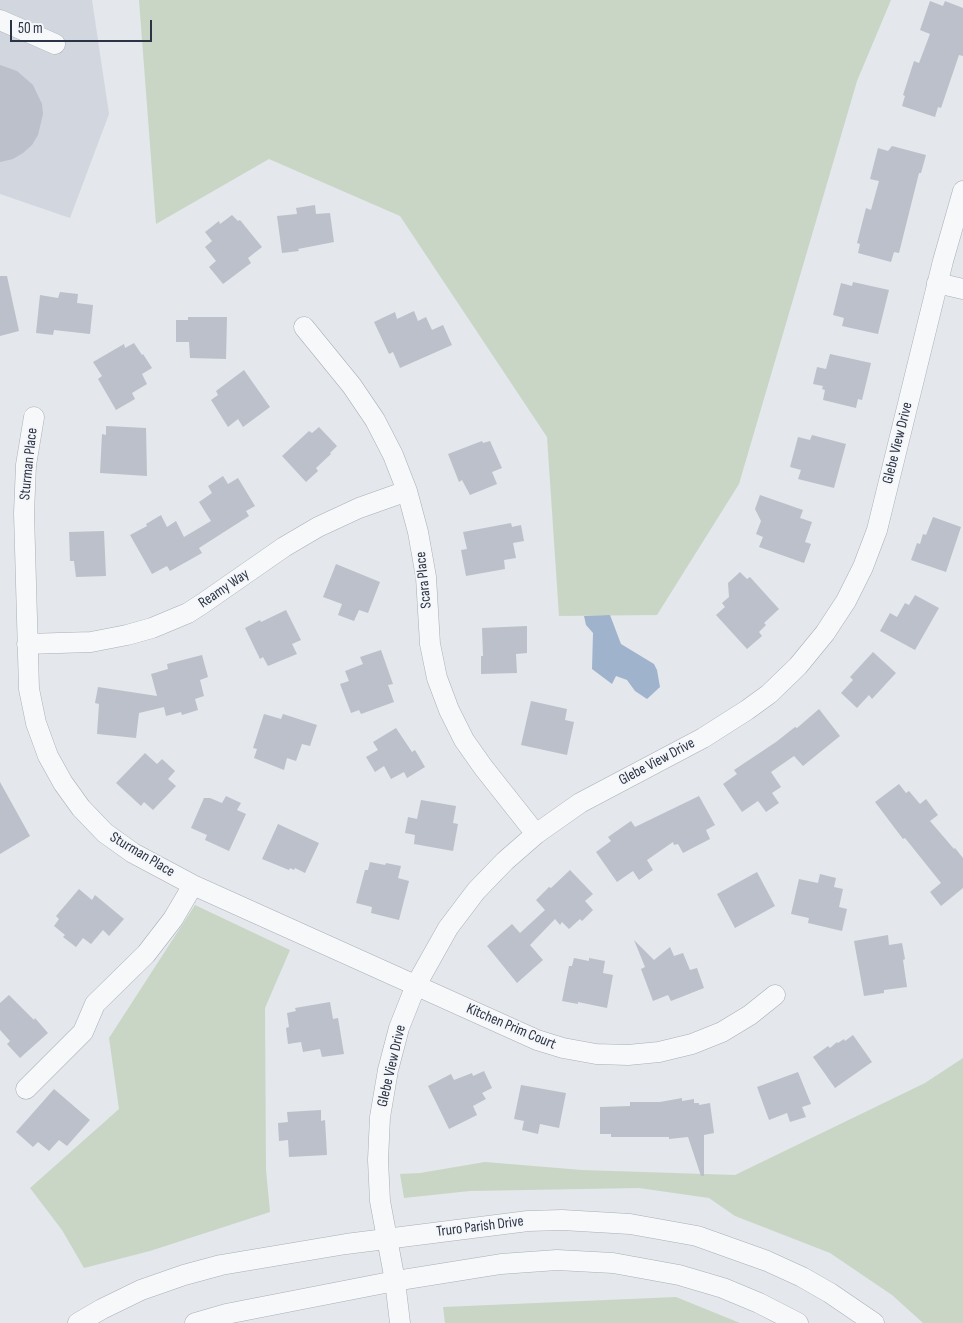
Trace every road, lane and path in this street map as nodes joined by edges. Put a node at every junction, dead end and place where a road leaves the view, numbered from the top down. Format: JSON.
{"nodes":[{"id":1,"x":0,"y":20,"type":"edge"},
{"id":2,"x":55,"y":44,"type":"dead end"},
{"id":3,"x":963,"y":191,"type":"edge"},
{"id":4,"x":937,"y":283,"type":"junction"},
{"id":5,"x":963,"y":289,"type":"edge"},
{"id":6,"x":304,"y":327,"type":"dead end"},
{"id":7,"x":34,"y":416,"type":"dead end"},
{"id":8,"x":407,"y":491,"type":"junction"},
{"id":9,"x":27,"y":644,"type":"junction"},
{"id":10,"x":536,"y":834,"type":"junction"},
{"id":11,"x":193,"y":885,"type":"junction"},
{"id":12,"x":416,"y":985,"type":"junction"},
{"id":13,"x":775,"y":995,"type":"dead end"},
{"id":14,"x":26,"y":1089,"type":"dead end"},
{"id":15,"x":388,"y":1239,"type":"junction"},
{"id":16,"x":395,"y":1281,"type":"junction"},
{"id":17,"x":78,"y":1323,"type":"edge"},
{"id":18,"x":195,"y":1323,"type":"edge"},
{"id":19,"x":400,"y":1323,"type":"edge"},
{"id":20,"x":798,"y":1323,"type":"edge"},
{"id":21,"x":874,"y":1323,"type":"edge"}],
"edges":[{"from":1,"to":2,"type":"street"},
{"from":3,"to":4,"type":"street","name":"Glebe View Drive"},
{"from":4,"to":5,"type":"street"},
{"from":4,"to":10,"type":"street","name":"Glebe View Drive"},
{"from":6,"to":8,"type":"street","name":"Scara Place"},
{"from":7,"to":9,"type":"street","name":"Sturman Place"},
{"from":8,"to":9,"type":"street","name":"Reamy Way"},
{"from":8,"to":10,"type":"street","name":"Scara Place"},
{"from":9,"to":11,"type":"street","name":"Sturman Place"},
{"from":10,"to":12,"type":"street","name":"Glebe View Drive"},
{"from":11,"to":12,"type":"street","name":"Sturman Place"},
{"from":11,"to":14,"type":"street"},
{"from":12,"to":13,"type":"street","name":"Kitchen Prim Court"},
{"from":12,"to":15,"type":"street","name":"Glebe View Drive"},
{"from":15,"to":16,"type":"street","name":"Glebe View Drive"},
{"from":15,"to":17,"type":"street","name":"Truro Parish Drive"},
{"from":15,"to":21,"type":"street","name":"Truro Parish Drive"},
{"from":16,"to":18,"type":"street"},
{"from":16,"to":19,"type":"street","name":"Glebe View Drive"},
{"from":16,"to":20,"type":"street"}]}
